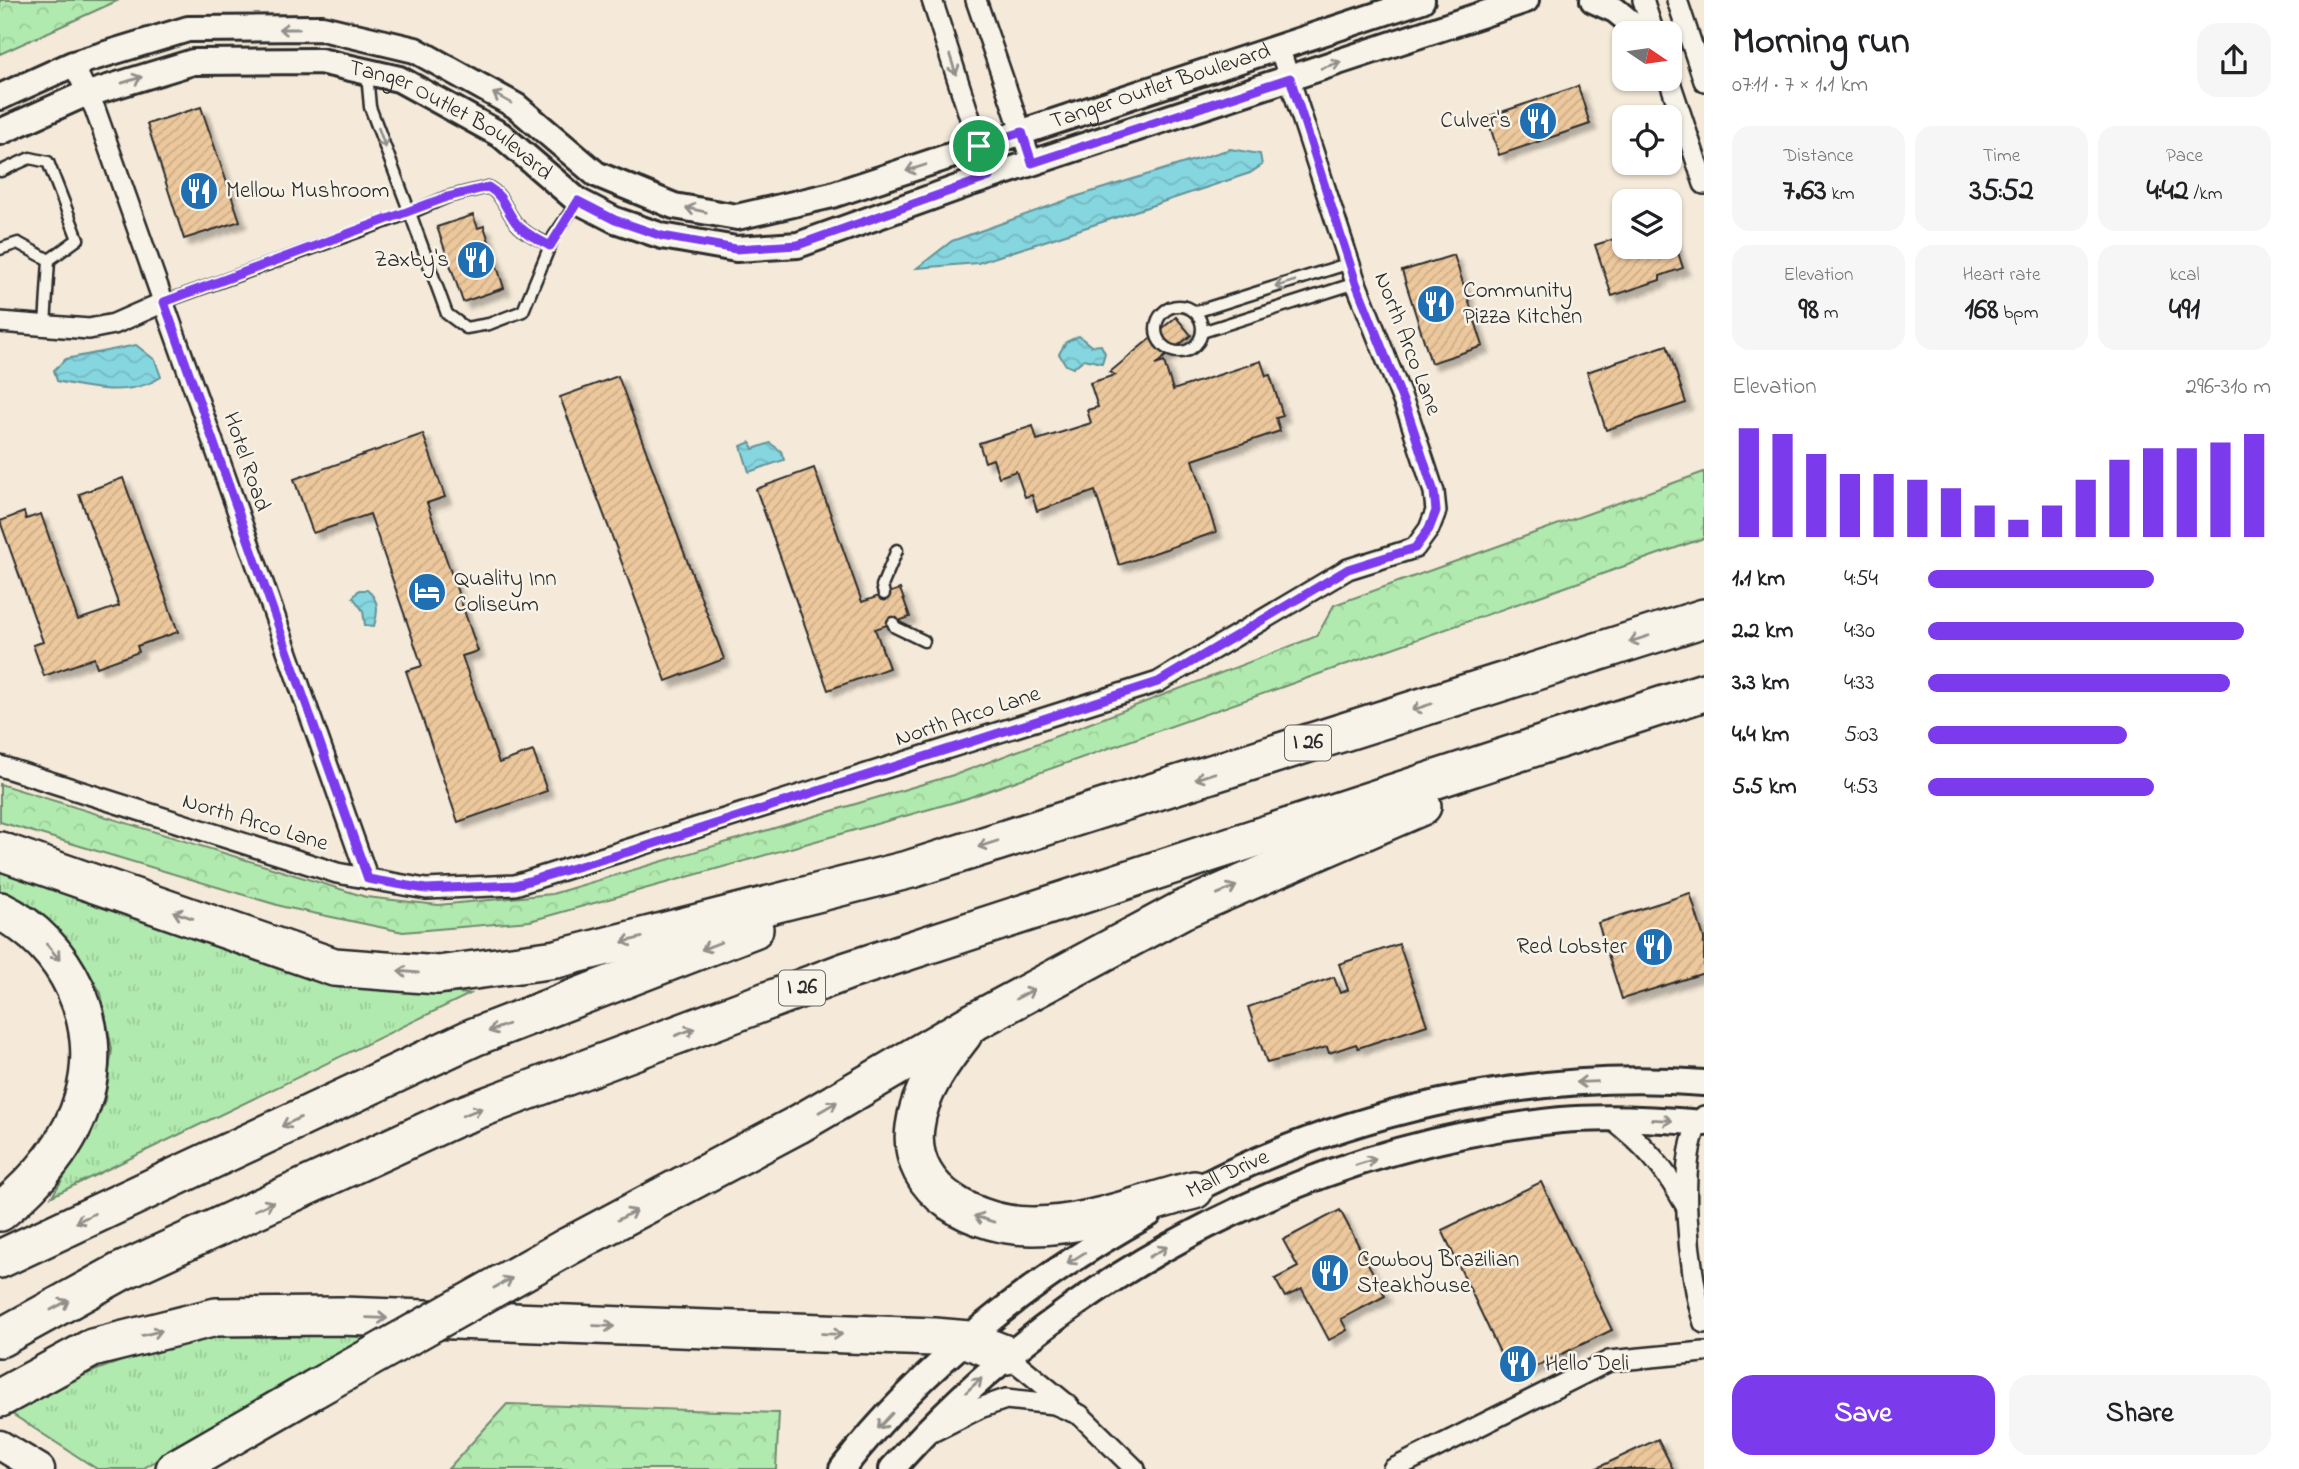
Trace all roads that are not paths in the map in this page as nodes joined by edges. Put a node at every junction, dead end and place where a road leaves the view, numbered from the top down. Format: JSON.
{"nodes":[{"id":1,"x":932,"y":0,"type":"edge"},
{"id":2,"x":976,"y":0,"type":"edge"},
{"id":3,"x":1422,"y":0,"type":"edge"},
{"id":4,"x":1526,"y":0,"type":"edge"},
{"id":5,"x":1593,"y":0,"type":"edge"},
{"id":6,"x":1643,"y":0,"type":"edge"},
{"id":7,"x":1677,"y":0,"type":"edge"},
{"id":8,"x":1628,"y":21,"type":"edge"},
{"id":9,"x":1650,"y":21,"type":"edge"},
{"id":10,"x":1279,"y":47,"type":"junction"},
{"id":11,"x":73,"y":64,"type":"junction"},
{"id":12,"x":367,"y":72,"type":"junction"},
{"id":13,"x":1290,"y":78,"type":"junction"},
{"id":14,"x":1704,"y":81,"type":"edge"},
{"id":15,"x":1673,"y":91,"type":"edge"},
{"id":16,"x":90,"y":93,"type":"junction"},
{"id":17,"x":0,"y":97,"type":"edge"},
{"id":18,"x":0,"y":132,"type":"edge"},
{"id":19,"x":1022,"y":132,"type":"junction"},
{"id":20,"x":979,"y":146,"type":"junction"},
{"id":21,"x":1032,"y":163,"type":"junction"},
{"id":22,"x":1,"y":171,"type":"edge"},
{"id":23,"x":989,"y":177,"type":"junction"},
{"id":24,"x":1704,"y":184,"type":"edge"},
{"id":25,"x":578,"y":201,"type":"junction"},
{"id":26,"x":410,"y":213,"type":"junction"},
{"id":27,"x":550,"y":246,"type":"junction"},
{"id":28,"x":0,"y":249,"type":"edge"},
{"id":29,"x":49,"y":260,"type":"junction"},
{"id":30,"x":1350,"y":263,"type":"junction"},
{"id":31,"x":1356,"y":283,"type":"junction"},
{"id":32,"x":164,"y":302,"type":"junction"},
{"id":33,"x":1195,"y":312,"type":"junction"},
{"id":34,"x":0,"y":322,"type":"edge"},
{"id":35,"x":45,"y":326,"type":"junction"},
{"id":36,"x":1202,"y":332,"type":"junction"},
{"id":37,"x":897,"y":550,"type":"dead end"},
{"id":38,"x":884,"y":594,"type":"dead end"},
{"id":39,"x":1704,"y":618,"type":"edge"},
{"id":40,"x":893,"y":623,"type":"dead end"},
{"id":41,"x":924,"y":641,"type":"dead end"},
{"id":42,"x":1704,"y":692,"type":"edge"},
{"id":43,"x":1635,"y":714,"type":"junction"},
{"id":44,"x":0,"y":766,"type":"edge"},
{"id":45,"x":6,"y":855,"type":"edge"},
{"id":46,"x":911,"y":869,"type":"junction"},
{"id":47,"x":368,"y":879,"type":"junction"},
{"id":48,"x":0,"y":911,"type":"edge"},
{"id":49,"x":970,"y":1024,"type":"junction"},
{"id":50,"x":1704,"y":1083,"type":"edge"},
{"id":51,"x":1610,"y":1118,"type":"junction"},
{"id":52,"x":1702,"y":1120,"type":"edge"},
{"id":53,"x":1194,"y":1190,"type":"junction"},
{"id":54,"x":1687,"y":1208,"type":"junction"},
{"id":55,"x":0,"y":1212,"type":"edge"},
{"id":56,"x":0,"y":1259,"type":"edge"},
{"id":57,"x":1704,"y":1323,"type":"edge"},
{"id":58,"x":0,"y":1338,"type":"edge"},
{"id":59,"x":969,"y":1340,"type":"junction"},
{"id":60,"x":1704,"y":1352,"type":"edge"},
{"id":61,"x":1007,"y":1355,"type":"junction"},
{"id":62,"x":0,"y":1398,"type":"edge"},
{"id":63,"x":1080,"y":1415,"type":"junction"},
{"id":64,"x":256,"y":1424,"type":"junction"},
{"id":65,"x":918,"y":1440,"type":"junction"},
{"id":66,"x":175,"y":1469,"type":"edge"},
{"id":67,"x":222,"y":1469,"type":"edge"},
{"id":68,"x":842,"y":1469,"type":"edge"},
{"id":69,"x":892,"y":1469,"type":"edge"},
{"id":70,"x":1135,"y":1469,"type":"edge"},
{"id":71,"x":1393,"y":1469,"type":"edge"}],
"edges":[{"from":1,"to":20,"type":"street","one_way":true},
{"from":2,"to":19,"type":"street"},
{"from":3,"to":10,"type":"street","name":"Tanger Outlet Boulevard"},
{"from":13,"to":4,"type":"street","name":"Tanger Outlet Boulevard","one_way":true},
{"from":5,"to":8,"type":"street"},
{"from":6,"to":9,"type":"street"},
{"from":7,"to":14,"type":"street"},
{"from":10,"to":13,"type":"street","name":"North Arco Lane"},
{"from":10,"to":19,"type":"street","name":"Tanger Outlet Boulevard"},
{"from":11,"to":16,"type":"street","name":"Hotel Road"},
{"from":11,"to":17,"type":"street","name":"Tanger Outlet Boulevard"},
{"from":20,"to":11,"type":"street","name":"Tanger Outlet Boulevard","one_way":true},
{"from":16,"to":12,"type":"street","name":"Tanger Outlet Boulevard","one_way":true},
{"from":12,"to":25,"type":"street","name":"Tanger Outlet Boulevard"},
{"from":12,"to":26,"type":"lane","one_way":true},
{"from":13,"to":21,"type":"street","name":"Tanger Outlet Boulevard"},
{"from":13,"to":30,"type":"street","name":"North Arco Lane"},
{"from":15,"to":24,"type":"street"},
{"from":16,"to":18,"type":"street","name":"Tanger Outlet Boulevard"},
{"from":16,"to":32,"type":"street","name":"Hotel Road"},
{"from":19,"to":20,"type":"street","name":"Tanger Outlet Boulevard"},
{"from":19,"to":21,"type":"street"},
{"from":20,"to":23,"type":"street"},
{"from":21,"to":23,"type":"street","name":"Tanger Outlet Boulevard"},
{"from":22,"to":29,"type":"lane"},
{"from":23,"to":25,"type":"street","name":"Tanger Outlet Boulevard"},
{"from":25,"to":27,"type":"lane"},
{"from":26,"to":27,"type":"lane"},
{"from":26,"to":27,"type":"lane"},
{"from":26,"to":32,"type":"lane"},
{"from":28,"to":29,"type":"lane"},
{"from":29,"to":35,"type":"lane"},
{"from":30,"to":31,"type":"street","name":"North Arco Lane"},
{"from":30,"to":33,"type":"lane","one_way":true},
{"from":31,"to":36,"type":"lane"},
{"from":31,"to":47,"type":"street","name":"North Arco Lane"},
{"from":32,"to":35,"type":"street"},
{"from":32,"to":47,"type":"street","name":"Hotel Road"},
{"from":33,"to":36,"type":"lane"},
{"from":33,"to":36,"type":"lane"},
{"from":34,"to":35,"type":"street"},
{"from":37,"to":38,"type":"lane"},
{"from":39,"to":46,"type":"highway","number":"I 26","one_way":true},
{"from":40,"to":41,"type":"lane"},
{"from":42,"to":43,"type":"highway","number":"I 26"},
{"from":49,"to":43,"type":"highway","one_way":true},
{"from":58,"to":43,"type":"highway","number":"I 26","one_way":true},
{"from":44,"to":47,"type":"street","name":"North Arco Lane"},
{"from":46,"to":45,"type":"highway","one_way":true},
{"from":46,"to":56,"type":"highway","number":"I 26","one_way":true},
{"from":48,"to":55,"type":"highway","one_way":true},
{"from":53,"to":49,"type":"highway","one_way":true},
{"from":64,"to":49,"type":"highway","one_way":true,"bridge":true},
{"from":50,"to":53,"type":"street","name":"Mall Drive","one_way":true},
{"from":51,"to":52,"type":"street","name":"Mall Drive","one_way":true},
{"from":51,"to":54,"type":"street"},
{"from":61,"to":51,"type":"street","name":"Mall Drive","one_way":true},
{"from":52,"to":54,"type":"street"},
{"from":53,"to":59,"type":"street","name":"Mall Drive","one_way":true},
{"from":54,"to":57,"type":"street"},
{"from":59,"to":61,"type":"highway"},
{"from":62,"to":59,"type":"highway","one_way":true},
{"from":59,"to":68,"type":"street","name":"Mall Drive","one_way":true},
{"from":60,"to":71,"type":"street"},
{"from":61,"to":63,"type":"street"},
{"from":65,"to":61,"type":"street","name":"Mall Drive","one_way":true},
{"from":63,"to":65,"type":"street"},
{"from":63,"to":70,"type":"street"},
{"from":64,"to":66,"type":"highway"},
{"from":64,"to":67,"type":"highway"},
{"from":65,"to":69,"type":"street","name":"Mall Drive"}]}
